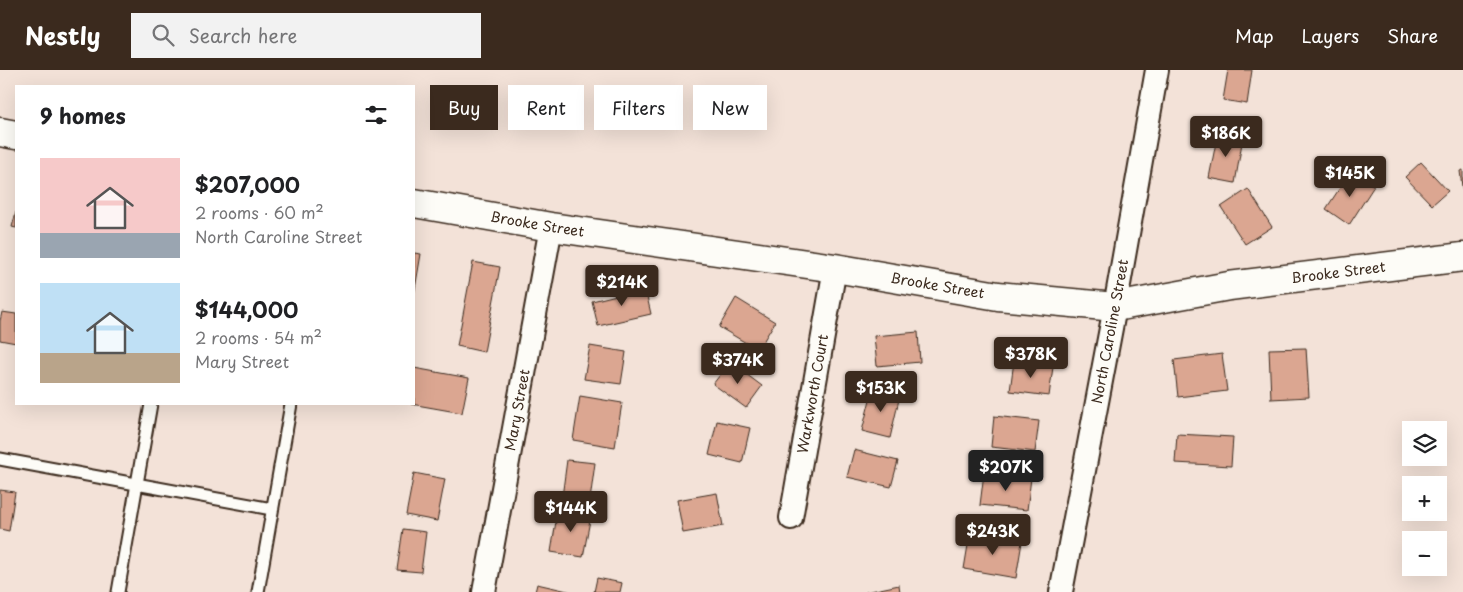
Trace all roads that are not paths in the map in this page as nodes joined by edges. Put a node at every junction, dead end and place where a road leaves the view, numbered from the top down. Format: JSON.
{"nodes":[{"id":1,"x":1157,"y":70,"type":"edge"},
{"id":2,"x":0,"y":132,"type":"edge"},
{"id":3,"x":15,"y":135,"type":"edge"},
{"id":4,"x":415,"y":203,"type":"edge"},
{"id":5,"x":551,"y":227,"type":"junction"},
{"id":6,"x":1463,"y":257,"type":"edge"},
{"id":7,"x":834,"y":268,"type":"junction"},
{"id":8,"x":1115,"y":307,"type":"junction"},
{"id":9,"x":151,"y":405,"type":"edge"},
{"id":10,"x":291,"y":405,"type":"edge"},
{"id":11,"x":0,"y":459,"type":"edge"},
{"id":12,"x":137,"y":484,"type":"junction"},
{"id":13,"x":272,"y":509,"type":"junction"},
{"id":14,"x":791,"y":518,"type":"dead end"},
{"id":15,"x":118,"y":592,"type":"edge"},
{"id":16,"x":258,"y":592,"type":"edge"},
{"id":17,"x":484,"y":592,"type":"edge"},
{"id":18,"x":1061,"y":592,"type":"edge"}],
"edges":[{"from":1,"to":8,"type":"street","name":"North Caroline Street"},
{"from":2,"to":3,"type":"street"},
{"from":4,"to":5,"type":"street","name":"Brooke Street"},
{"from":5,"to":7,"type":"street","name":"Brooke Street"},
{"from":5,"to":17,"type":"street","name":"Mary Street"},
{"from":6,"to":8,"type":"street","name":"Brooke Street"},
{"from":7,"to":8,"type":"street","name":"Brooke Street"},
{"from":7,"to":14,"type":"street","name":"Warkworth Court"},
{"from":8,"to":18,"type":"street","name":"North Caroline Street"},
{"from":9,"to":12,"type":"lane"},
{"from":10,"to":13,"type":"lane"},
{"from":11,"to":12,"type":"lane"},
{"from":12,"to":13,"type":"lane"},
{"from":12,"to":15,"type":"lane"},
{"from":13,"to":16,"type":"lane"}]}
